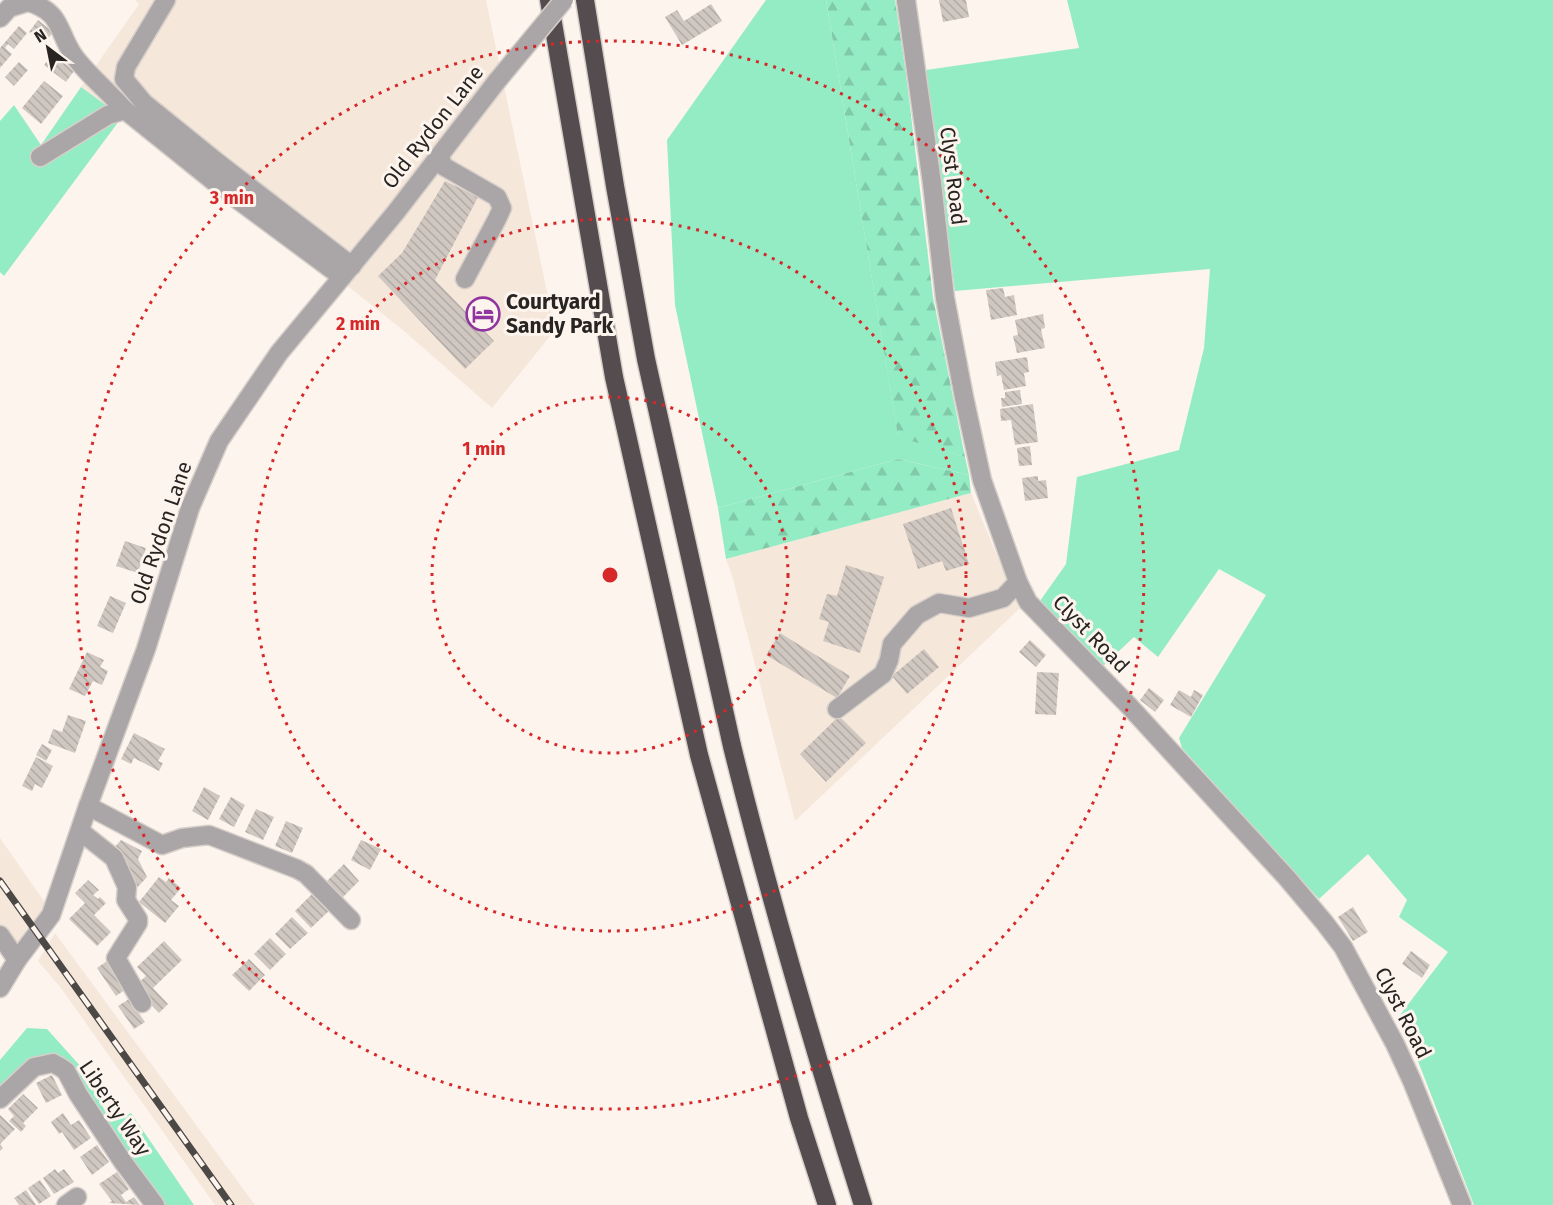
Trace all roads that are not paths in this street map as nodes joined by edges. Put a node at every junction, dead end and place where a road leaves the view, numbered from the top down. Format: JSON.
{"nodes":[{"id":1,"x":166,"y":0,"type":"edge"},
{"id":2,"x":537,"y":0,"type":"edge"},
{"id":3,"x":549,"y":0,"type":"edge"},
{"id":4,"x":564,"y":0,"type":"edge"},
{"id":5,"x":587,"y":0,"type":"edge"},
{"id":6,"x":906,"y":0,"type":"edge"},
{"id":7,"x":0,"y":18,"type":"edge"},
{"id":8,"x":557,"y":53,"type":"junction"},
{"id":9,"x":125,"y":110,"type":"junction"},
{"id":10,"x":440,"y":156,"type":"junction"},
{"id":11,"x":40,"y":157,"type":"dead end"},
{"id":12,"x":347,"y":271,"type":"junction"},
{"id":13,"x":465,"y":279,"type":"dead end"},
{"id":14,"x":1017,"y":582,"type":"junction"},
{"id":15,"x":837,"y":710,"type":"dead end"},
{"id":16,"x":88,"y":806,"type":"junction"},
{"id":17,"x":80,"y":831,"type":"junction"},
{"id":18,"x":351,"y":920,"type":"dead end"},
{"id":19,"x":0,"y":935,"type":"edge"},
{"id":20,"x":17,"y":960,"type":"junction"},
{"id":21,"x":0,"y":988,"type":"edge"},
{"id":22,"x":142,"y":1003,"type":"dead end"},
{"id":23,"x":0,"y":1099,"type":"edge"},
{"id":24,"x":155,"y":1205,"type":"edge"},
{"id":25,"x":827,"y":1205,"type":"edge"},
{"id":26,"x":863,"y":1205,"type":"edge"},
{"id":27,"x":1462,"y":1205,"type":"edge"}],
"edges":[{"from":1,"to":12,"type":"street"},
{"from":2,"to":8,"type":"highway"},
{"from":3,"to":8,"type":"highway"},
{"from":4,"to":10,"type":"street","name":"Old Rydon Lane","bridge":true},
{"from":5,"to":26,"type":"highway"},
{"from":6,"to":14,"type":"street","name":"Clyst Road"},
{"from":7,"to":9,"type":"street"},
{"from":8,"to":25,"type":"highway"},
{"from":9,"to":11,"type":"street"},
{"from":9,"to":12,"type":"street"},
{"from":10,"to":12,"type":"street","name":"Old Rydon Lane"},
{"from":10,"to":13,"type":"street"},
{"from":12,"to":16,"type":"street","name":"Old Rydon Lane"},
{"from":14,"to":15,"type":"street"},
{"from":14,"to":27,"type":"street","name":"Clyst Road"},
{"from":16,"to":17,"type":"street","name":"Old Rydon Lane"},
{"from":16,"to":18,"type":"street"},
{"from":17,"to":20,"type":"street","name":"Old Rydon Lane"},
{"from":17,"to":22,"type":"street"},
{"from":19,"to":20,"type":"street"},
{"from":20,"to":21,"type":"street","name":"Old Rydon Lane"},
{"from":23,"to":24,"type":"street","name":"Liberty Way"}]}
